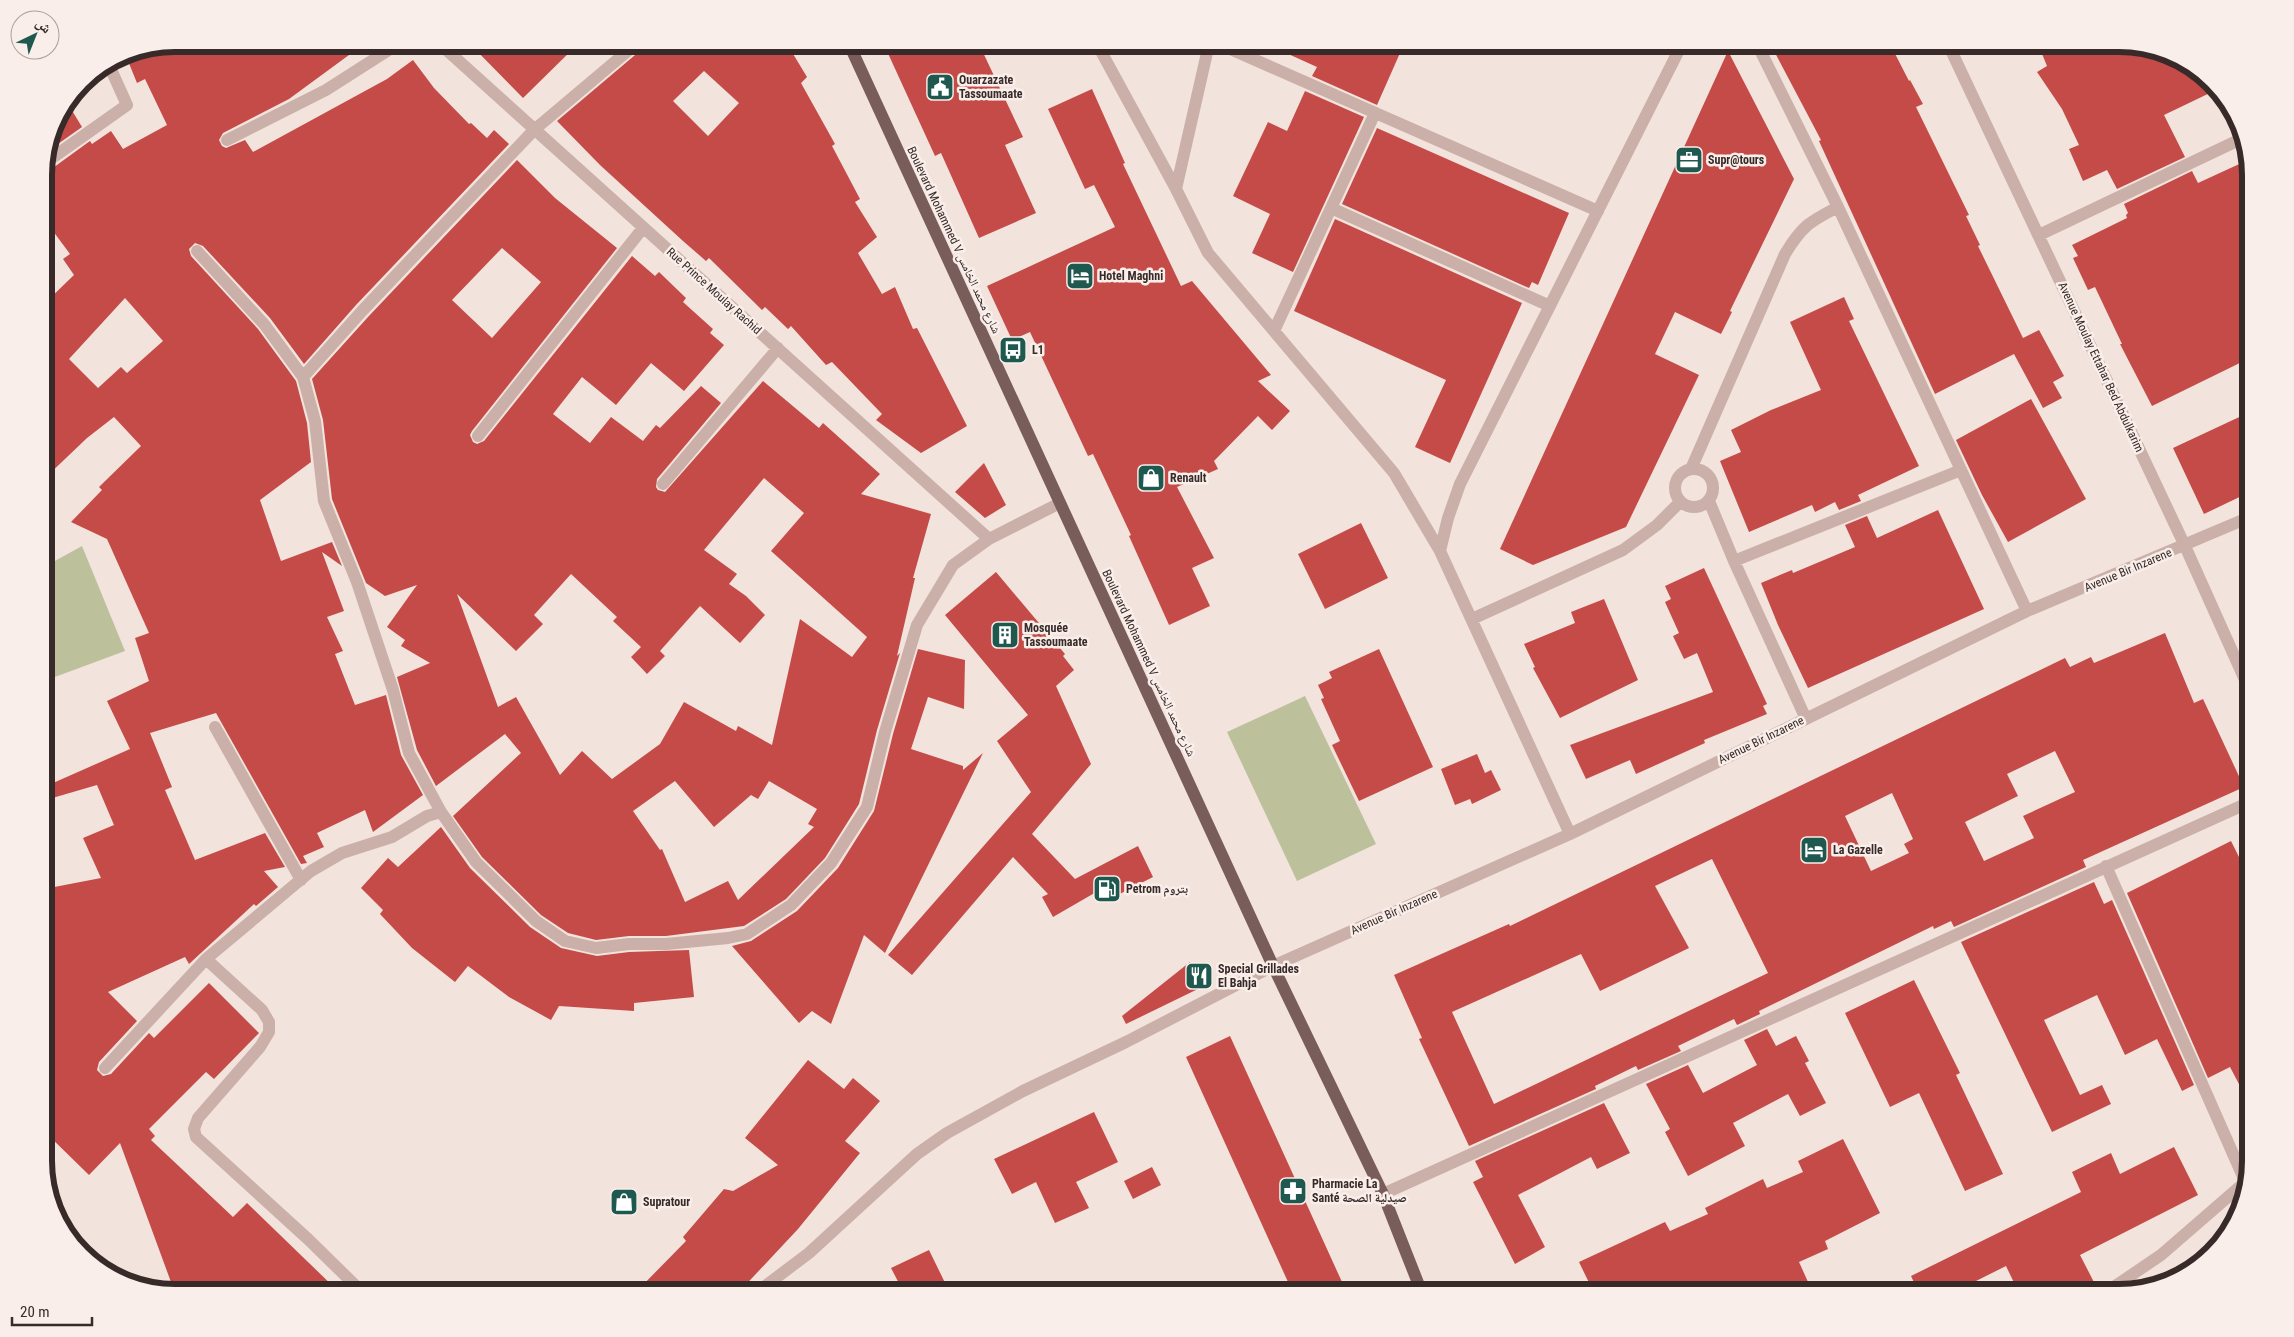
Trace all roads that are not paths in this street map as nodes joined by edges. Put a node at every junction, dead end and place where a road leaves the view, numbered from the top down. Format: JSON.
{"nodes":[{"id":1,"x":1207,"y":52,"type":"edge"},
{"id":2,"x":1239,"y":52,"type":"edge"},
{"id":3,"x":1678,"y":52,"type":"edge"},
{"id":4,"x":1761,"y":52,"type":"edge"},
{"id":5,"x":1952,"y":52,"type":"edge"},
{"id":6,"x":384,"y":53,"type":"edge"},
{"id":7,"x":450,"y":53,"type":"edge"},
{"id":8,"x":626,"y":53,"type":"edge"},
{"id":9,"x":853,"y":53,"type":"edge"},
{"id":10,"x":1102,"y":53,"type":"edge"},
{"id":11,"x":111,"y":70,"type":"edge"},
{"id":12,"x":1375,"y":113,"type":"junction"},
{"id":13,"x":534,"y":130,"type":"junction"},
{"id":14,"x":227,"y":140,"type":"dead end"},
{"id":15,"x":2236,"y":142,"type":"edge"},
{"id":16,"x":55,"y":156,"type":"edge"},
{"id":17,"x":1176,"y":189,"type":"junction"},
{"id":18,"x":1838,"y":207,"type":"junction"},
{"id":19,"x":1331,"y":208,"type":"junction"},
{"id":20,"x":1598,"y":211,"type":"junction"},
{"id":21,"x":643,"y":228,"type":"junction"},
{"id":22,"x":2039,"y":235,"type":"junction"},
{"id":23,"x":197,"y":251,"type":"dead end"},
{"id":24,"x":1550,"y":306,"type":"junction"},
{"id":25,"x":1274,"y":330,"type":"junction"},
{"id":26,"x":778,"y":348,"type":"junction"},
{"id":27,"x":303,"y":377,"type":"junction"},
{"id":28,"x":478,"y":436,"type":"dead end"},
{"id":29,"x":1691,"y":469,"type":"junction"},
{"id":30,"x":1961,"y":470,"type":"junction"},
{"id":31,"x":663,"y":484,"type":"dead end"},
{"id":32,"x":1709,"y":501,"type":"junction"},
{"id":33,"x":1680,"y":502,"type":"junction"},
{"id":34,"x":1060,"y":503,"type":"junction"},
{"id":35,"x":2241,"y":521,"type":"edge"},
{"id":36,"x":990,"y":539,"type":"junction"},
{"id":37,"x":2185,"y":546,"type":"junction"},
{"id":38,"x":1440,"y":551,"type":"junction"},
{"id":39,"x":1734,"y":561,"type":"junction"},
{"id":40,"x":2027,"y":612,"type":"junction"},
{"id":41,"x":1472,"y":619,"type":"junction"},
{"id":42,"x":2242,"y":672,"type":"edge"},
{"id":43,"x":1806,"y":719,"type":"junction"},
{"id":44,"x":215,"y":727,"type":"dead end"},
{"id":45,"x":2242,"y":806,"type":"edge"},
{"id":46,"x":441,"y":812,"type":"junction"},
{"id":47,"x":1570,"y":834,"type":"junction"},
{"id":48,"x":2106,"y":866,"type":"junction"},
{"id":49,"x":302,"y":880,"type":"junction"},
{"id":50,"x":206,"y":959,"type":"junction"},
{"id":51,"x":1273,"y":966,"type":"junction"},
{"id":52,"x":105,"y":1068,"type":"dead end"},
{"id":53,"x":2241,"y":1172,"type":"edge"},
{"id":54,"x":2238,"y":1188,"type":"edge"},
{"id":55,"x":1383,"y":1194,"type":"junction"},
{"id":56,"x":354,"y":1284,"type":"edge"},
{"id":57,"x":768,"y":1284,"type":"edge"},
{"id":58,"x":1418,"y":1284,"type":"edge"},
{"id":59,"x":2118,"y":1284,"type":"edge"}],
"edges":[{"from":1,"to":17,"type":"street"},
{"from":2,"to":12,"type":"street"},
{"from":3,"to":20,"type":"street"},
{"from":4,"to":18,"type":"street"},
{"from":5,"to":22,"type":"street","name":"Avenue Moulay Ettahar Bed Abdulkarim"},
{"from":6,"to":14,"type":"street"},
{"from":7,"to":13,"type":"street","name":"Rue Prince Moulay Rachid"},
{"from":8,"to":13,"type":"street"},
{"from":9,"to":34,"type":"main road","name":"Boulevard Mohammed V شارع محمد الخامس"},
{"from":10,"to":17,"type":"street"},
{"from":11,"to":16,"type":"street"},
{"from":12,"to":19,"type":"street"},
{"from":12,"to":20,"type":"street"},
{"from":13,"to":21,"type":"street","name":"Rue Prince Moulay Rachid"},
{"from":13,"to":27,"type":"street"},
{"from":15,"to":22,"type":"street"},
{"from":17,"to":25,"type":"street"},
{"from":18,"to":29,"type":"street"},
{"from":18,"to":30,"type":"street"},
{"from":19,"to":24,"type":"street"},
{"from":19,"to":25,"type":"street"},
{"from":20,"to":24,"type":"street"},
{"from":21,"to":26,"type":"street","name":"Rue Prince Moulay Rachid"},
{"from":21,"to":28,"type":"street"},
{"from":22,"to":37,"type":"street","name":"Avenue Moulay Ettahar Bed Abdulkarim"},
{"from":23,"to":27,"type":"street"},
{"from":24,"to":38,"type":"street"},
{"from":25,"to":38,"type":"street"},
{"from":26,"to":31,"type":"street"},
{"from":26,"to":36,"type":"street","name":"Rue Prince Moulay Rachid"},
{"from":27,"to":46,"type":"street"},
{"from":29,"to":32,"type":"street"},
{"from":29,"to":33,"type":"street"},
{"from":30,"to":39,"type":"street"},
{"from":30,"to":40,"type":"street"},
{"from":32,"to":33,"type":"street"},
{"from":32,"to":39,"type":"street"},
{"from":33,"to":41,"type":"street"},
{"from":34,"to":36,"type":"street"},
{"from":34,"to":51,"type":"main road","name":"Boulevard Mohammed V شارع محمد الخامس"},
{"from":35,"to":37,"type":"street","name":"Avenue Bir Inzarene"},
{"from":36,"to":46,"type":"street"},
{"from":37,"to":40,"type":"street","name":"Avenue Bir Inzarene"},
{"from":37,"to":42,"type":"street","name":"Avenue Moulay Ettahar Bed Abdulkarim"},
{"from":38,"to":41,"type":"street"},
{"from":39,"to":43,"type":"street"},
{"from":40,"to":43,"type":"street","name":"Avenue Bir Inzarene"},
{"from":41,"to":47,"type":"street"},
{"from":43,"to":47,"type":"street","name":"Avenue Bir Inzarene"},
{"from":44,"to":49,"type":"street"},
{"from":45,"to":48,"type":"street"},
{"from":46,"to":49,"type":"street"},
{"from":47,"to":51,"type":"street","name":"Avenue Bir Inzarene"},
{"from":48,"to":53,"type":"street"},
{"from":48,"to":55,"type":"street"},
{"from":49,"to":50,"type":"street"},
{"from":50,"to":52,"type":"street"},
{"from":50,"to":56,"type":"street"},
{"from":51,"to":55,"type":"main road","name":"Boulevard Mohammed V شارع محمد الخامس"},
{"from":51,"to":57,"type":"street","name":"Avenue Bir Inzarene"},
{"from":54,"to":59,"type":"street"},
{"from":55,"to":58,"type":"main road","name":"Boulevard Mohammed V شارع محمد الخامس"}]}
